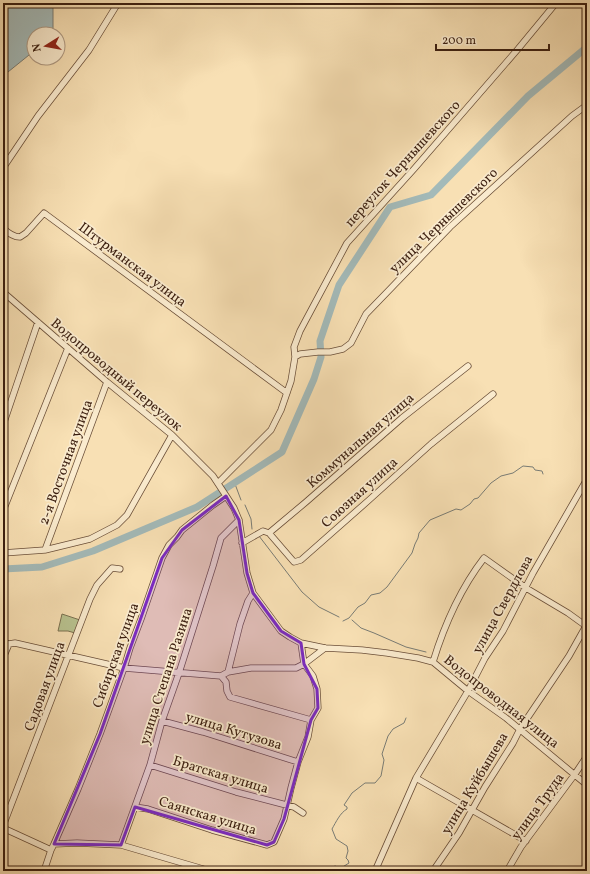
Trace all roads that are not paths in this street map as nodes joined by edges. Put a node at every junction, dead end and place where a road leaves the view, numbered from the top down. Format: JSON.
{"nodes":[{"id":1,"x":118,"y":3,"type":"edge"},
{"id":2,"x":556,"y":3,"type":"edge"},
{"id":3,"x":587,"y":105,"type":"edge"},
{"id":4,"x":3,"y":168,"type":"edge"},
{"id":5,"x":3,"y":228,"type":"edge"},
{"id":6,"x":4,"y":294,"type":"edge"},
{"id":7,"x":38,"y":322,"type":"junction"},
{"id":8,"x":68,"y":348,"type":"junction"},
{"id":9,"x":295,"y":356,"type":"junction"},
{"id":10,"x":468,"y":366,"type":"dead end"},
{"id":11,"x":107,"y":382,"type":"junction"},
{"id":12,"x":287,"y":393,"type":"junction"},
{"id":13,"x":493,"y":394,"type":"dead end"},
{"id":14,"x":3,"y":425,"type":"edge"},
{"id":15,"x":172,"y":435,"type":"junction"},
{"id":16,"x":213,"y":476,"type":"joint"},
{"id":17,"x":587,"y":479,"type":"edge"},
{"id":18,"x":218,"y":483,"type":"junction"},
{"id":19,"x":226,"y":496,"type":"junction"},
{"id":20,"x":3,"y":511,"type":"edge"},
{"id":21,"x":239,"y":520,"type":"junction"},
{"id":22,"x":269,"y":533,"type":"junction"},
{"id":23,"x":242,"y":543,"type":"junction"},
{"id":24,"x":45,"y":550,"type":"junction"},
{"id":25,"x":3,"y":553,"type":"edge"},
{"id":26,"x":120,"y":569,"type":"dead end"},
{"id":27,"x":526,"y":588,"type":"junction"},
{"id":28,"x":253,"y":593,"type":"junction"},
{"id":29,"x":587,"y":625,"type":"edge"},
{"id":30,"x":6,"y":643,"type":"edge"},
{"id":31,"x":301,"y":643,"type":"junction"},
{"id":32,"x":325,"y":648,"type":"junction"},
{"id":33,"x":68,"y":656,"type":"junction"},
{"id":34,"x":3,"y":658,"type":"edge"},
{"id":35,"x":433,"y":662,"type":"junction"},
{"id":36,"x":304,"y":664,"type":"junction"},
{"id":37,"x":124,"y":668,"type":"junction"},
{"id":38,"x":179,"y":672,"type":"junction"},
{"id":39,"x":228,"y":672,"type":"junction"},
{"id":40,"x":221,"y":676,"type":"junction"},
{"id":41,"x":468,"y":691,"type":"junction"},
{"id":42,"x":311,"y":720,"type":"junction"},
{"id":43,"x":162,"y":721,"type":"junction"},
{"id":44,"x":520,"y":729,"type":"junction"},
{"id":45,"x":587,"y":756,"type":"edge"},
{"id":46,"x":298,"y":762,"type":"junction"},
{"id":47,"x":150,"y":765,"type":"junction"},
{"id":48,"x":575,"y":774,"type":"junction"},
{"id":49,"x":416,"y":778,"type":"junction"},
{"id":50,"x":587,"y":785,"type":"edge"},
{"id":51,"x":286,"y":805,"type":"junction"},
{"id":52,"x":135,"y":807,"type":"junction"},
{"id":53,"x":471,"y":810,"type":"junction"},
{"id":54,"x":303,"y":813,"type":"dead end"},
{"id":55,"x":3,"y":827,"type":"edge"},
{"id":56,"x":526,"y":841,"type":"junction"},
{"id":57,"x":54,"y":844,"type":"junction"},
{"id":58,"x":121,"y":845,"type":"junction"},
{"id":59,"x":51,"y":850,"type":"junction"},
{"id":60,"x":44,"y":871,"type":"edge"},
{"id":61,"x":210,"y":871,"type":"edge"},
{"id":62,"x":375,"y":871,"type":"edge"},
{"id":63,"x":433,"y":871,"type":"edge"},
{"id":64,"x":507,"y":871,"type":"edge"}],
"edges":[{"from":1,"to":4,"type":"street"},
{"from":2,"to":9,"type":"street","name":"переулок Чернышевского"},
{"from":3,"to":9,"type":"street","name":"улица Чернышевского"},
{"from":5,"to":12,"type":"street","name":"Штурманская улица"},
{"from":6,"to":7,"type":"street","name":"Водопроводный переулок"},
{"from":7,"to":8,"type":"street","name":"Водопроводный переулок"},
{"from":7,"to":14,"type":"street"},
{"from":8,"to":11,"type":"street","name":"Водопроводный переулок"},
{"from":8,"to":20,"type":"street"},
{"from":9,"to":12,"type":"street","name":"переулок Чернышевского"},
{"from":10,"to":22,"type":"street","name":"Коммунальная улица"},
{"from":11,"to":15,"type":"street","name":"Водопроводный переулок"},
{"from":11,"to":24,"type":"street","name":"2-я Восточная улица"},
{"from":12,"to":18,"type":"street","name":"переулок Чернышевского"},
{"from":13,"to":22,"type":"street","name":"Союзная улица"},
{"from":15,"to":16,"type":"street","name":"Водопроводный переулок"},
{"from":15,"to":24,"type":"street"},
{"from":16,"to":18,"type":"street","name":"Водопроводная улица"},
{"from":17,"to":27,"type":"street","name":"улица Свердлова"},
{"from":18,"to":19,"type":"street","name":"Водопроводная улица"},
{"from":19,"to":21,"type":"street","name":"Водопроводная улица"},
{"from":19,"to":37,"type":"street","name":"Сибирская улица"},
{"from":21,"to":23,"type":"street","name":"Водопроводная улица"},
{"from":21,"to":38,"type":"street","name":"улица Степана Разина"},
{"from":22,"to":23,"type":"street"},
{"from":23,"to":28,"type":"street","name":"Водопроводная улица"},
{"from":24,"to":25,"type":"street"},
{"from":26,"to":33,"type":"street","name":"Садовая улица"},
{"from":27,"to":29,"type":"street"},
{"from":27,"to":35,"type":"street"},
{"from":27,"to":41,"type":"street","name":"улица Свердлова"},
{"from":28,"to":31,"type":"street","name":"Водопроводная улица"},
{"from":28,"to":39,"type":"street"},
{"from":29,"to":44,"type":"street","name":"улица Куйбышева"},
{"from":30,"to":33,"type":"street"},
{"from":30,"to":34,"type":"street"},
{"from":31,"to":32,"type":"street","name":"Водопроводная улица"},
{"from":31,"to":36,"type":"street"},
{"from":32,"to":35,"type":"street","name":"Водопроводная улица"},
{"from":32,"to":36,"type":"street"},
{"from":33,"to":37,"type":"street"},
{"from":33,"to":55,"type":"street","name":"Садовая улица"},
{"from":35,"to":41,"type":"street","name":"Водопроводная улица"},
{"from":36,"to":39,"type":"street"},
{"from":36,"to":42,"type":"street"},
{"from":37,"to":38,"type":"street"},
{"from":37,"to":57,"type":"street","name":"Сибирская улица"},
{"from":38,"to":40,"type":"street"},
{"from":38,"to":43,"type":"street","name":"улица Степана Разина"},
{"from":39,"to":40,"type":"street"},
{"from":40,"to":42,"type":"street"},
{"from":41,"to":44,"type":"street","name":"Водопроводная улица"},
{"from":41,"to":49,"type":"street","name":"улица Свердлова"},
{"from":42,"to":46,"type":"street"},
{"from":43,"to":46,"type":"street","name":"улица Кутузова"},
{"from":43,"to":47,"type":"street","name":"улица Степана Разина"},
{"from":44,"to":48,"type":"street","name":"Водопроводная улица"},
{"from":44,"to":53,"type":"street","name":"улица Куйбышева"},
{"from":45,"to":48,"type":"street","name":"улица Труда"},
{"from":46,"to":51,"type":"street"},
{"from":47,"to":51,"type":"street","name":"Братская улица"},
{"from":47,"to":52,"type":"street","name":"улица Степана Разина"},
{"from":48,"to":50,"type":"street","name":"Водопроводная улица"},
{"from":48,"to":56,"type":"street","name":"улица Труда"},
{"from":49,"to":53,"type":"street"},
{"from":49,"to":62,"type":"street","name":"улица Свердлова"},
{"from":51,"to":52,"type":"street","name":"Саянская улица"},
{"from":51,"to":54,"type":"street","name":"Братская улица"},
{"from":52,"to":58,"type":"street","name":"улица Степана Разина"},
{"from":53,"to":56,"type":"street"},
{"from":53,"to":63,"type":"street","name":"улица Куйбышева"},
{"from":55,"to":59,"type":"street"},
{"from":56,"to":64,"type":"street","name":"улица Труда"},
{"from":57,"to":58,"type":"street"},
{"from":57,"to":59,"type":"street","name":"Сибирская улица"},
{"from":58,"to":61,"type":"street"},
{"from":59,"to":60,"type":"street","name":"Сибирская улица"}]}
